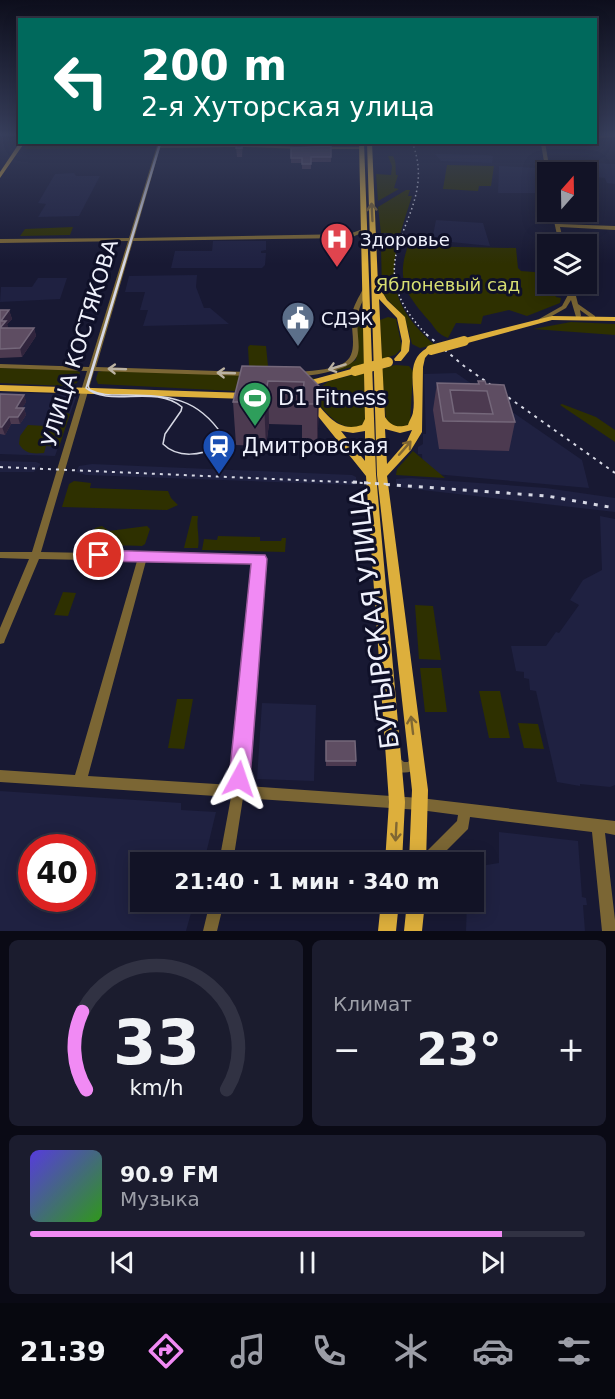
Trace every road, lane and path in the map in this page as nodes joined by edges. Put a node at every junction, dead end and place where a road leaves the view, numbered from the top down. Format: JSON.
{"nodes":[{"id":1,"x":150,"y":177,"type":"edge"},
{"id":2,"x":362,"y":177,"type":"edge"},
{"id":3,"x":371,"y":177,"type":"edge"},
{"id":4,"x":556,"y":222,"type":"edge"},
{"id":5,"x":556,"y":225,"type":"junction"},
{"id":6,"x":615,"y":228,"type":"edge"},
{"id":7,"x":373,"y":233,"type":"junction"},
{"id":8,"x":558,"y":234,"type":"edge"},
{"id":9,"x":363,"y":235,"type":"junction"},
{"id":10,"x":131,"y":238,"type":"junction"},
{"id":11,"x":0,"y":241,"type":"edge"},
{"id":12,"x":375,"y":284,"type":"junction"},
{"id":13,"x":366,"y":289,"type":"junction"},
{"id":14,"x":572,"y":294,"type":"edge"},
{"id":15,"x":573,"y":294,"type":"edge"},
{"id":16,"x":576,"y":305,"type":"junction"},
{"id":17,"x":578,"y":316,"type":"junction"},
{"id":18,"x":593,"y":317,"type":"junction"},
{"id":19,"x":615,"y":319,"type":"edge"},
{"id":20,"x":541,"y":320,"type":"junction"},
{"id":21,"x":402,"y":321,"type":"junction"},
{"id":22,"x":376,"y":326,"type":"junction"},
{"id":23,"x":406,"y":341,"type":"junction"},
{"id":24,"x":429,"y":351,"type":"junction"},
{"id":25,"x":393,"y":361,"type":"junction"},
{"id":26,"x":0,"y":366,"type":"edge"},
{"id":27,"x":92,"y":368,"type":"junction"},
{"id":28,"x":373,"y":371,"type":"junction"},
{"id":29,"x":418,"y":373,"type":"junction"},
{"id":30,"x":259,"y":374,"type":"edge"},
{"id":31,"x":291,"y":375,"type":"edge"},
{"id":32,"x":314,"y":383,"type":"junction"},
{"id":33,"x":0,"y":388,"type":"edge"},
{"id":34,"x":295,"y":388,"type":"edge"},
{"id":35,"x":86,"y":390,"type":"junction"},
{"id":36,"x":256,"y":397,"type":"edge"},
{"id":37,"x":299,"y":403,"type":"edge"},
{"id":38,"x":317,"y":411,"type":"junction"},
{"id":39,"x":416,"y":415,"type":"junction"},
{"id":40,"x":375,"y":419,"type":"junction"},
{"id":41,"x":326,"y":420,"type":"junction"},
{"id":42,"x":376,"y":475,"type":"junction"},
{"id":43,"x":0,"y":555,"type":"edge"},
{"id":44,"x":35,"y":555,"type":"junction"},
{"id":45,"x":143,"y":556,"type":"junction"},
{"id":46,"x":0,"y":640,"type":"edge"},
{"id":47,"x":393,"y":757,"type":"junction"},
{"id":48,"x":416,"y":758,"type":"junction"},
{"id":49,"x":0,"y":776,"type":"edge"},
{"id":50,"x":80,"y":781,"type":"junction"},
{"id":51,"x":238,"y":791,"type":"junction"},
{"id":52,"x":397,"y":802,"type":"junction"},
{"id":53,"x":420,"y":804,"type":"junction"},
{"id":54,"x":465,"y":809,"type":"junction"},
{"id":55,"x":598,"y":825,"type":"junction"},
{"id":56,"x":615,"y":828,"type":"edge"},
{"id":57,"x":228,"y":852,"type":"edge"},
{"id":58,"x":394,"y":852,"type":"edge"},
{"id":59,"x":418,"y":852,"type":"edge"},
{"id":60,"x":436,"y":852,"type":"edge"},
{"id":61,"x":215,"y":912,"type":"edge"},
{"id":62,"x":389,"y":912,"type":"edge"},
{"id":63,"x":415,"y":912,"type":"edge"},
{"id":64,"x":210,"y":931,"type":"edge"},
{"id":65,"x":387,"y":931,"type":"edge"},
{"id":66,"x":413,"y":931,"type":"edge"},
{"id":67,"x":609,"y":931,"type":"edge"}],
"edges":[{"from":1,"to":10,"type":"street","name":"УЛИЦА КОСТЯКОВА"},
{"from":2,"to":9,"type":"main road"},
{"from":7,"to":3,"type":"main road","one_way":true},
{"from":4,"to":5,"type":"street"},
{"from":5,"to":6,"type":"street"},
{"from":5,"to":8,"type":"street"},
{"from":7,"to":9,"type":"street"},
{"from":7,"to":12,"type":"main road"},
{"from":9,"to":10,"type":"street"},
{"from":9,"to":13,"type":"main road"},
{"from":10,"to":11,"type":"street"},
{"from":10,"to":27,"type":"street","name":"УЛИЦА КОСТЯКОВА"},
{"from":12,"to":21,"type":"main road"},
{"from":12,"to":22,"type":"main road"},
{"from":13,"to":28,"type":"main road"},
{"from":13,"to":31,"type":"street","one_way":true},
{"from":14,"to":20,"type":"street"},
{"from":15,"to":16,"type":"street"},
{"from":16,"to":17,"type":"street"},
{"from":16,"to":18,"type":"street"},
{"from":17,"to":18,"type":"main road"},
{"from":17,"to":20,"type":"main road"},
{"from":18,"to":19,"type":"main road"},
{"from":20,"to":24,"type":"main road","bridge":true},
{"from":21,"to":22,"type":"main road"},
{"from":21,"to":23,"type":"main road"},
{"from":22,"to":28,"type":"main road"},
{"from":23,"to":24,"type":"main road"},
{"from":23,"to":25,"type":"main road"},
{"from":24,"to":25,"type":"main road"},
{"from":24,"to":29,"type":"main road"},
{"from":25,"to":29,"type":"main road"},
{"from":25,"to":32,"type":"main road","bridge":true},
{"from":26,"to":27,"type":"street"},
{"from":30,"to":27,"type":"street","one_way":true},
{"from":27,"to":35,"type":"street","name":"УЛИЦА КОСТЯКОВА"},
{"from":28,"to":40,"type":"main road","name":"БУТЫРСКАЯ УЛИЦА"},
{"from":29,"to":39,"type":"main road"},
{"from":32,"to":34,"type":"main road"},
{"from":32,"to":38,"type":"main road"},
{"from":33,"to":35,"type":"main road"},
{"from":35,"to":36,"type":"main road"},
{"from":35,"to":44,"type":"street","name":"УЛИЦА КОСТЯКОВА"},
{"from":37,"to":38,"type":"main road"},
{"from":38,"to":41,"type":"main road"},
{"from":39,"to":40,"type":"main road"},
{"from":42,"to":39,"type":"main road","one_way":true},
{"from":40,"to":41,"type":"main road"},
{"from":40,"to":42,"type":"main road","name":"БУТЫРСКАЯ УЛИЦА"},
{"from":41,"to":42,"type":"main road"},
{"from":42,"to":47,"type":"main road","name":"БУТЫРСКАЯ УЛИЦА"},
{"from":48,"to":42,"type":"main road","name":"БУТЫРСКАЯ УЛИЦА","one_way":true},
{"from":43,"to":44,"type":"street"},
{"from":44,"to":45,"type":"street"},
{"from":44,"to":46,"type":"street","name":"УЛИЦА КОСТЯКОВА"},
{"from":45,"to":50,"type":"street"},
{"from":45,"to":51,"type":"street"},
{"from":47,"to":48,"type":"street"},
{"from":47,"to":52,"type":"main road","name":"БУТЫРСКАЯ УЛИЦА"},
{"from":48,"to":53,"type":"main road","name":"БУТЫРСКАЯ УЛИЦА"},
{"from":49,"to":50,"type":"street"},
{"from":50,"to":51,"type":"street"},
{"from":51,"to":52,"type":"street"},
{"from":51,"to":57,"type":"street"},
{"from":52,"to":53,"type":"street"},
{"from":52,"to":58,"type":"main road","name":"БУТЫРСКАЯ УЛИЦА","one_way":true},
{"from":53,"to":54,"type":"street"},
{"from":53,"to":59,"type":"main road","name":"БУТЫРСКАЯ УЛИЦА"},
{"from":54,"to":55,"type":"street"},
{"from":54,"to":60,"type":"street"},
{"from":55,"to":56,"type":"street"},
{"from":55,"to":67,"type":"street"},
{"from":61,"to":64,"type":"street"},
{"from":62,"to":65,"type":"main road"},
{"from":63,"to":66,"type":"main road"}]}
